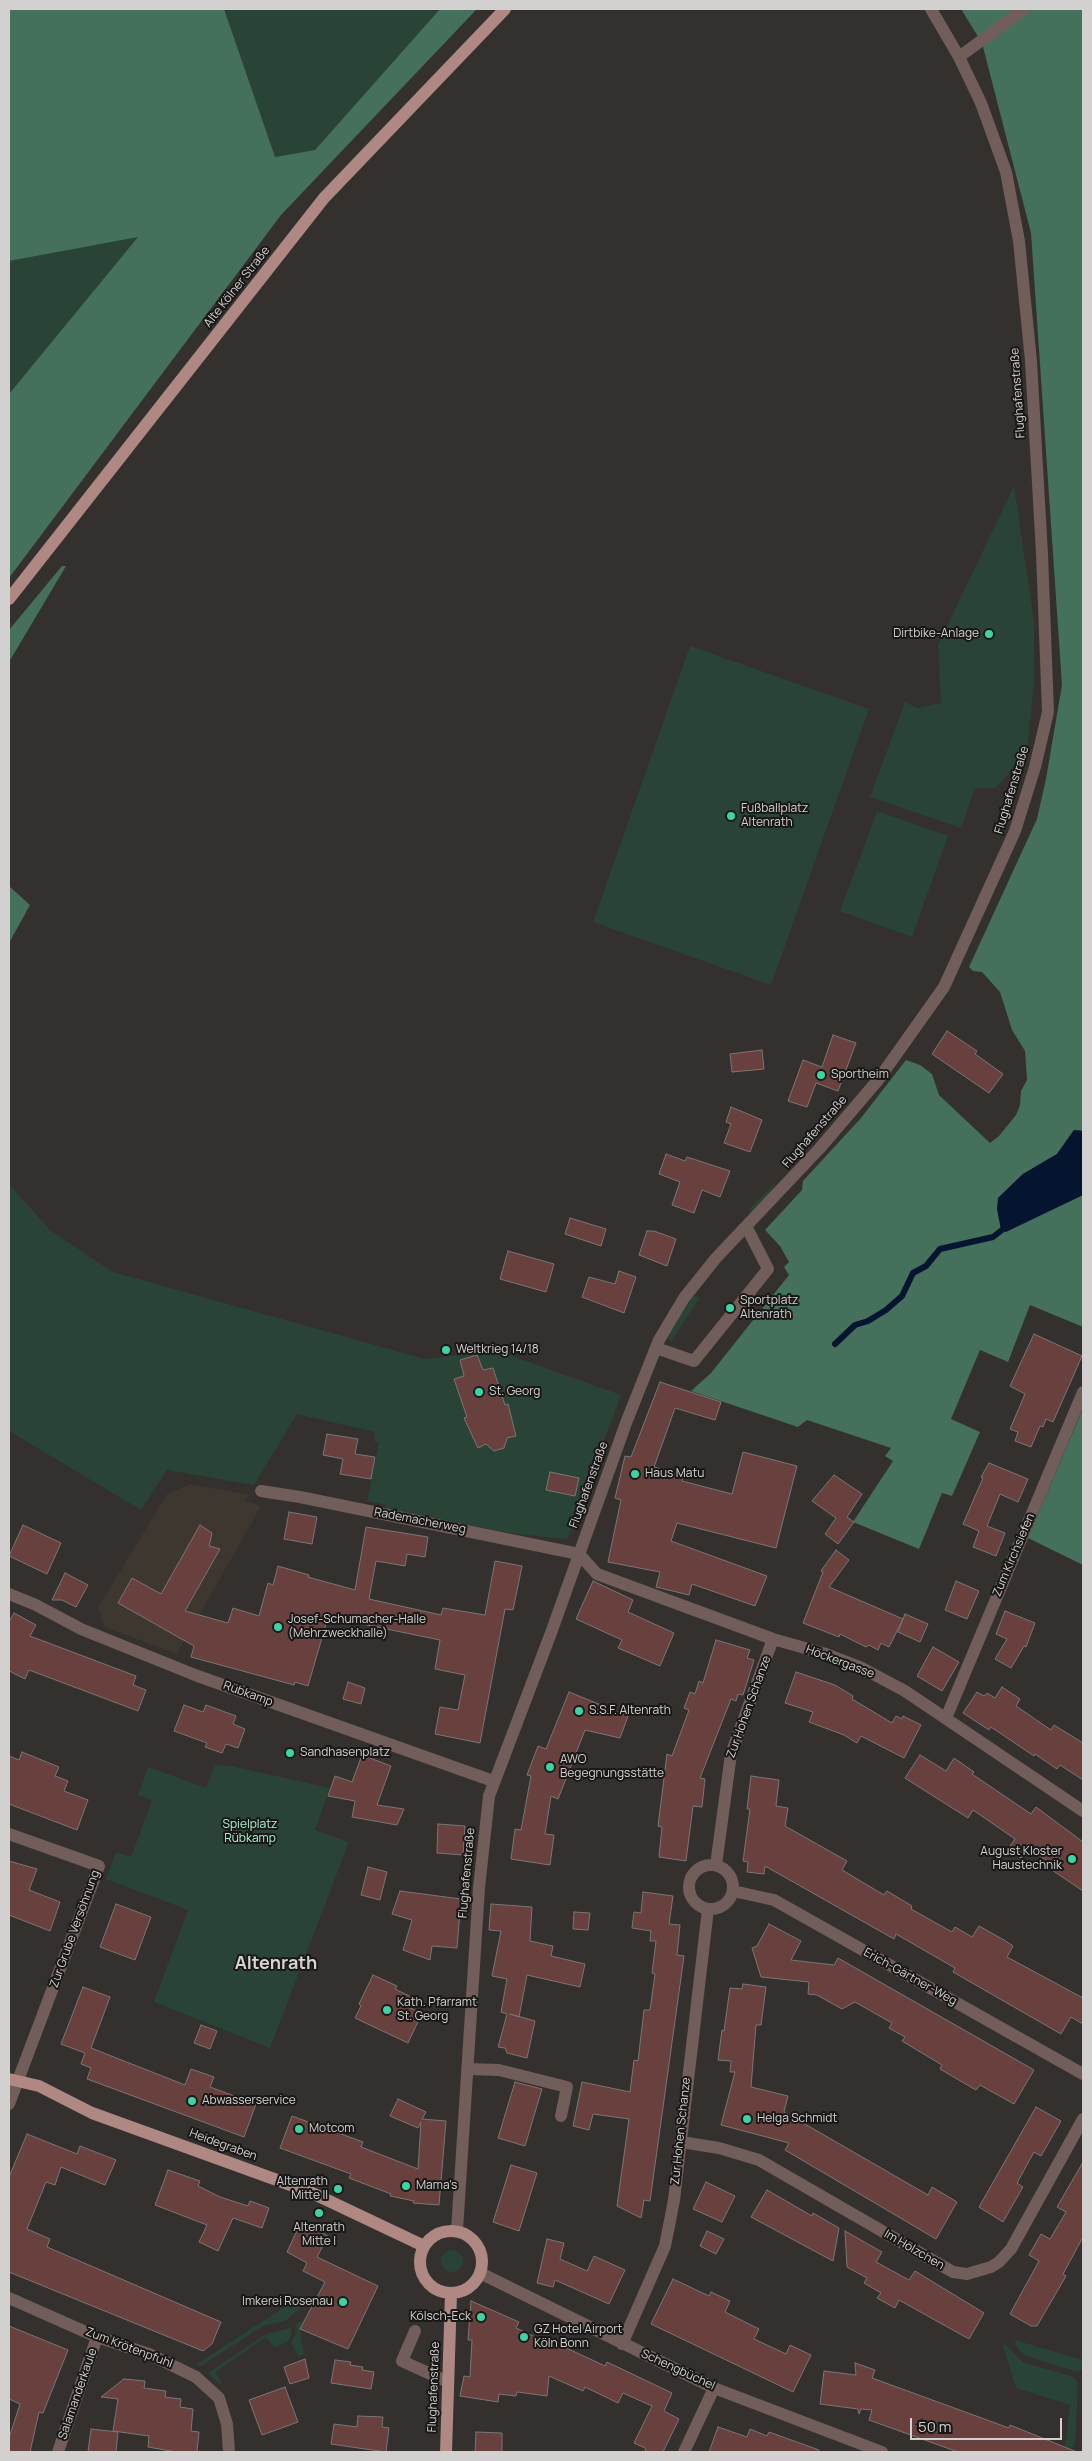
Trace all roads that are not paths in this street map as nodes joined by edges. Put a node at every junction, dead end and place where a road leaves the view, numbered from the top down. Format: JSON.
{"nodes":[{"id":1,"x":506,"y":9,"type":"edge"},
{"id":2,"x":931,"y":9,"type":"edge"},
{"id":3,"x":1024,"y":9,"type":"edge"},
{"id":4,"x":959,"y":57,"type":"junction"},
{"id":5,"x":9,"y":599,"type":"edge"},
{"id":6,"x":747,"y":1228,"type":"junction"},
{"id":7,"x":656,"y":1348,"type":"junction"},
{"id":8,"x":1083,"y":1392,"type":"edge"},
{"id":9,"x":261,"y":1491,"type":"dead end"},
{"id":10,"x":578,"y":1554,"type":"junction"},
{"id":11,"x":9,"y":1594,"type":"edge"},
{"id":12,"x":773,"y":1639,"type":"junction"},
{"id":13,"x":946,"y":1718,"type":"junction"},
{"id":14,"x":493,"y":1781,"type":"junction"},
{"id":15,"x":1083,"y":1811,"type":"edge"},
{"id":16,"x":9,"y":1834,"type":"edge"},
{"id":17,"x":716,"y":1865,"type":"junction"},
{"id":18,"x":733,"y":1891,"type":"junction"},
{"id":19,"x":708,"y":1909,"type":"junction"},
{"id":20,"x":468,"y":2069,"type":"junction"},
{"id":21,"x":1083,"y":2074,"type":"edge"},
{"id":22,"x":13,"y":2080,"type":"edge"},
{"id":23,"x":9,"y":2104,"type":"edge"},
{"id":24,"x":561,"y":2116,"type":"dead end"},
{"id":25,"x":1083,"y":2119,"type":"edge"},
{"id":26,"x":681,"y":2142,"type":"junction"},
{"id":27,"x":457,"y":2230,"type":"junction"},
{"id":28,"x":424,"y":2246,"type":"junction"},
{"id":29,"x":480,"y":2273,"type":"junction"},
{"id":30,"x":450,"y":2294,"type":"junction"},
{"id":31,"x":9,"y":2298,"type":"edge"},
{"id":32,"x":415,"y":2332,"type":"dead end"},
{"id":33,"x":98,"y":2337,"type":"junction"},
{"id":34,"x":622,"y":2344,"type":"junction"},
{"id":35,"x":448,"y":2382,"type":"junction"},
{"id":36,"x":714,"y":2388,"type":"junction"},
{"id":37,"x":58,"y":2452,"type":"edge"},
{"id":38,"x":229,"y":2452,"type":"edge"},
{"id":39,"x":446,"y":2452,"type":"edge"},
{"id":40,"x":684,"y":2452,"type":"edge"},
{"id":41,"x":882,"y":2452,"type":"edge"}],
"edges":[{"from":1,"to":5,"type":"main road","name":"Alte Kölner Straße"},
{"from":2,"to":4,"type":"street","name":"Flughafenstraße"},
{"from":3,"to":4,"type":"street"},
{"from":4,"to":6,"type":"street","name":"Flughafenstraße"},
{"from":6,"to":7,"type":"street","name":"Flughafenstraße"},
{"from":6,"to":7,"type":"street"},
{"from":7,"to":10,"type":"street","name":"Flughafenstraße"},
{"from":8,"to":13,"type":"street","name":"Zum Kirchsiefen"},
{"from":9,"to":10,"type":"street","name":"Rademacherweg"},
{"from":10,"to":12,"type":"street","name":"Höckergasse"},
{"from":10,"to":14,"type":"street","name":"Flughafenstraße"},
{"from":11,"to":14,"type":"street","name":"Rübkamp"},
{"from":12,"to":13,"type":"street","name":"Höckergasse"},
{"from":12,"to":17,"type":"street","name":"Zur Hohen Schanze"},
{"from":13,"to":15,"type":"street","name":"Höckergasse"},
{"from":14,"to":20,"type":"street","name":"Flughafenstraße"},
{"from":16,"to":22,"type":"street","name":"Zur Grube Versöhnung"},
{"from":17,"to":18,"type":"street"},
{"from":17,"to":19,"type":"street"},
{"from":18,"to":19,"type":"street"},
{"from":18,"to":21,"type":"street","name":"Erich-Gärtner-Weg"},
{"from":19,"to":26,"type":"street","name":"Zur Hohen Schanze"},
{"from":20,"to":24,"type":"street"},
{"from":20,"to":27,"type":"street","name":"Flughafenstraße"},
{"from":22,"to":23,"type":"street"},
{"from":22,"to":28,"type":"main road","name":"Heidegraben"},
{"from":25,"to":26,"type":"street","name":"Im Hölzchen"},
{"from":26,"to":34,"type":"street","name":"Zur Hohen Schanze"},
{"from":27,"to":28,"type":"main road"},
{"from":27,"to":29,"type":"main road"},
{"from":28,"to":30,"type":"main road"},
{"from":29,"to":30,"type":"main road"},
{"from":29,"to":34,"type":"street","name":"Schengbüchel"},
{"from":30,"to":35,"type":"main road","name":"Flughafenstraße"},
{"from":31,"to":33,"type":"street","name":"Zum Krötenpfuhl"},
{"from":32,"to":35,"type":"street"},
{"from":33,"to":37,"type":"street","name":"Salamanderkaule"},
{"from":33,"to":38,"type":"street","name":"Zum Krötenpfuhl"},
{"from":34,"to":36,"type":"street","name":"Schengbüchel"},
{"from":35,"to":39,"type":"main road","name":"Flughafenstraße"},
{"from":36,"to":40,"type":"street"},
{"from":36,"to":41,"type":"street","name":"Schengbüchel"}]}
